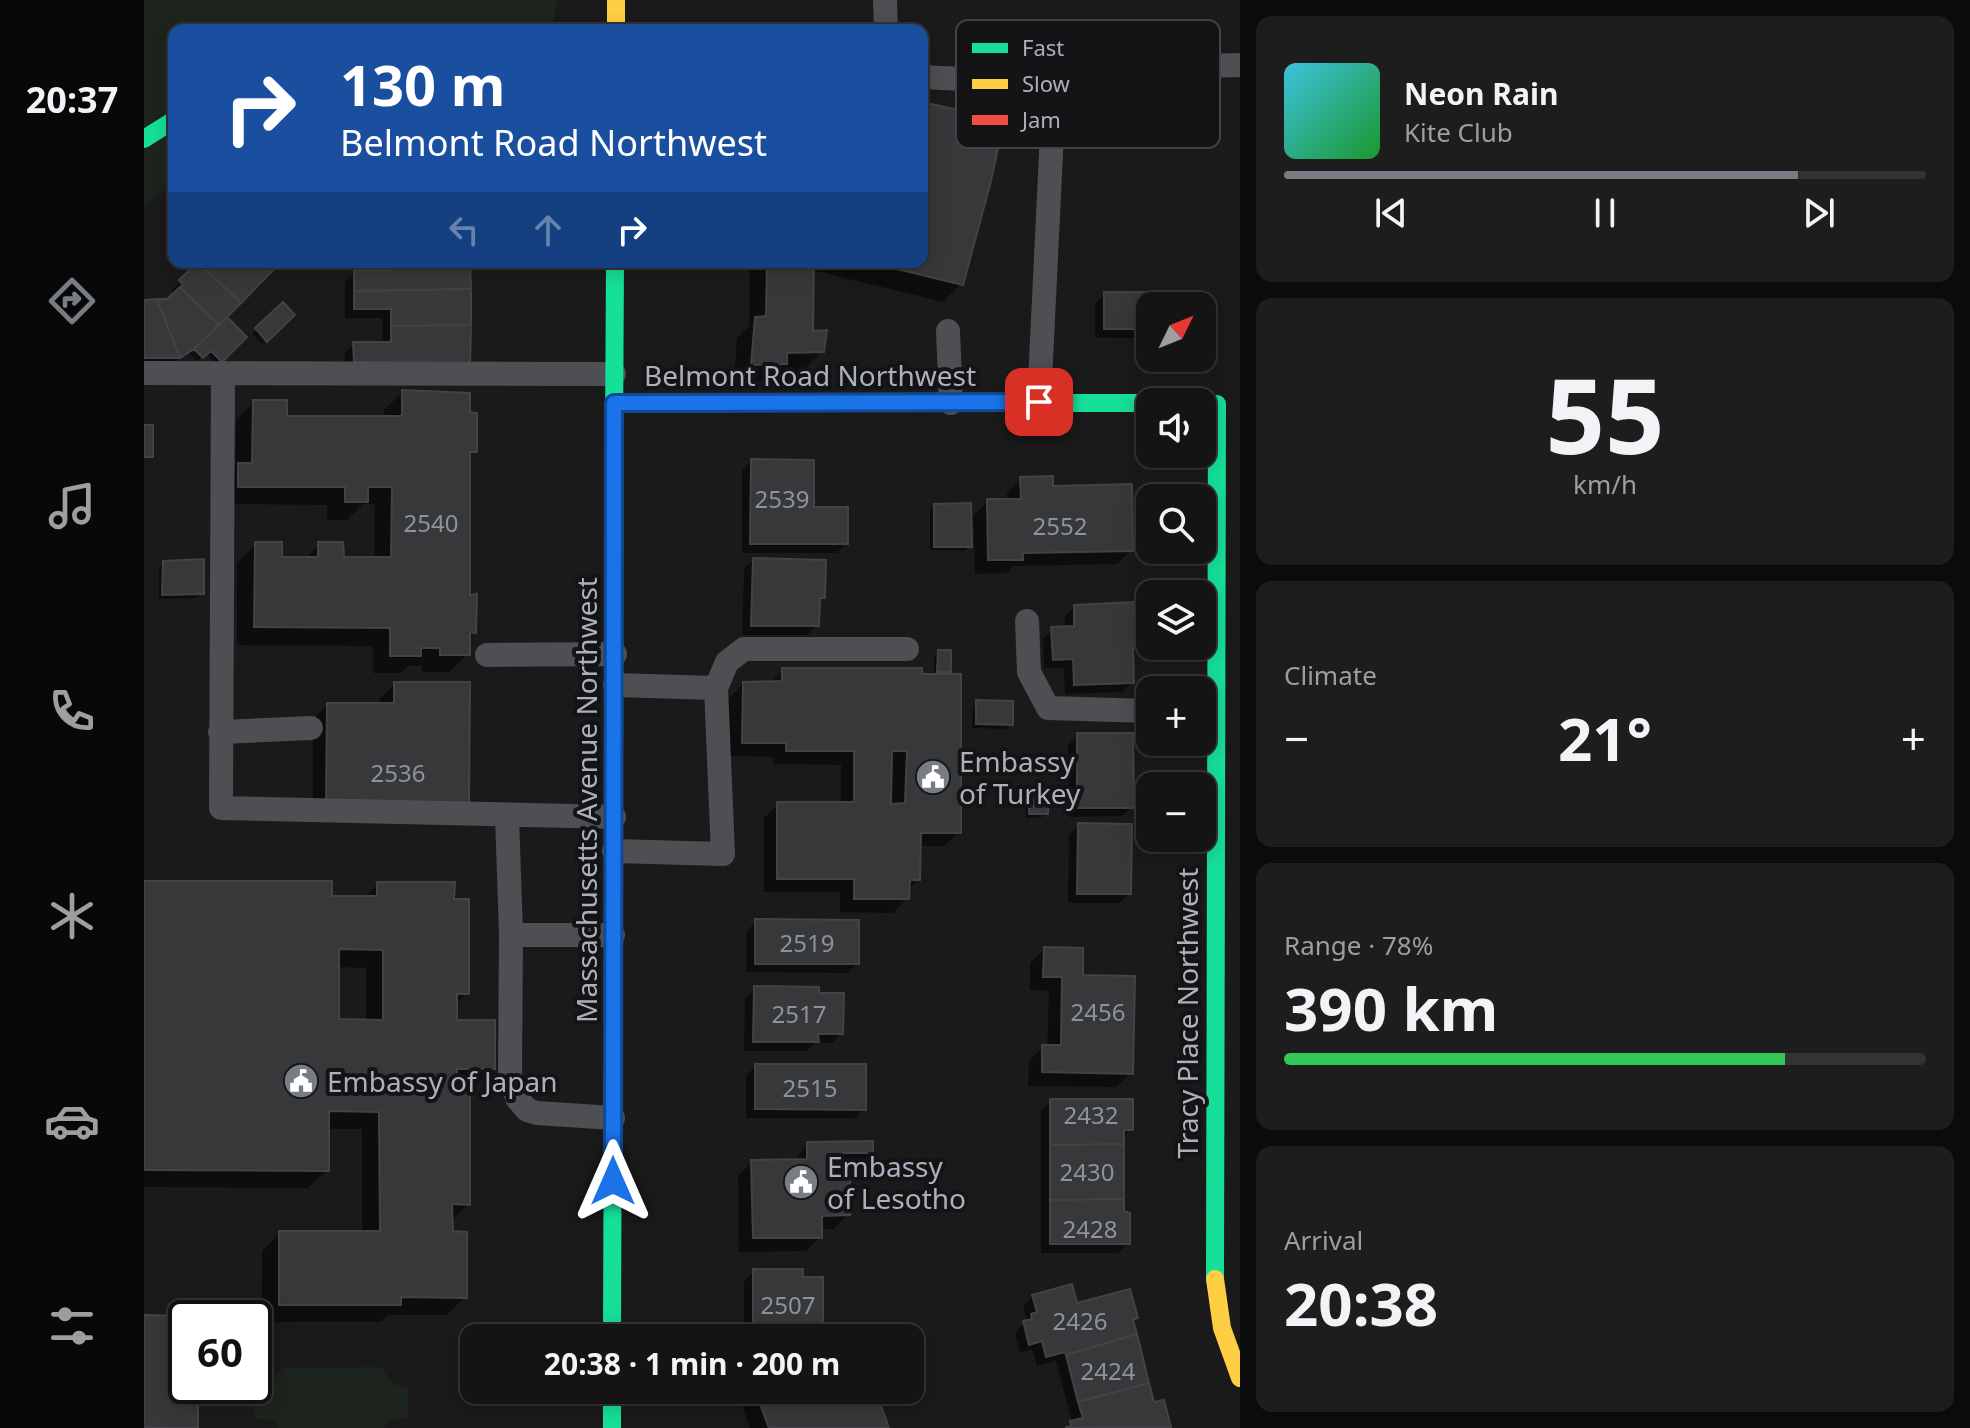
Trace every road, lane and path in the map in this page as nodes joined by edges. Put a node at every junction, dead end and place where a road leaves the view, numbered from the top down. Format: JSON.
{"nodes":[{"id":1,"x":616,"y":0,"type":"edge"},
{"id":2,"x":885,"y":0,"type":"edge"},
{"id":3,"x":616,"y":24,"type":"edge"},
{"id":4,"x":886,"y":24,"type":"edge"},
{"id":5,"x":1240,"y":65,"type":"edge"},
{"id":6,"x":1220,"y":66,"type":"edge"},
{"id":7,"x":928,"y":77,"type":"edge"},
{"id":8,"x":956,"y":79,"type":"edge"},
{"id":9,"x":168,"y":124,"type":"edge"},
{"id":10,"x":144,"y":139,"type":"edge"},
{"id":11,"x":1051,"y":148,"type":"edge"},
{"id":12,"x":615,"y":268,"type":"edge"},
{"id":13,"x":948,"y":331,"type":"dead end"},
{"id":14,"x":144,"y":373,"type":"edge"},
{"id":15,"x":223,"y":373,"type":"junction"},
{"id":16,"x":614,"y":374,"type":"junction"},
{"id":17,"x":1039,"y":402,"type":"junction"},
{"id":18,"x":614,"y":403,"type":"junction"},
{"id":19,"x":951,"y":403,"type":"junction"},
{"id":20,"x":1136,"y":403,"type":"edge"},
{"id":21,"x":1217,"y":404,"type":"dead end"},
{"id":22,"x":1027,"y":621,"type":"dead end"},
{"id":23,"x":907,"y":649,"type":"dead end"},
{"id":24,"x":615,"y":654,"type":"junction"},
{"id":25,"x":487,"y":655,"type":"dead end"},
{"id":26,"x":1210,"y":676,"type":"edge"},
{"id":27,"x":615,"y":685,"type":"junction"},
{"id":28,"x":716,"y":688,"type":"junction"},
{"id":29,"x":1136,"y":711,"type":"edge"},
{"id":30,"x":311,"y":728,"type":"dead end"},
{"id":31,"x":220,"y":732,"type":"junction"},
{"id":32,"x":1209,"y":756,"type":"edge"},
{"id":33,"x":507,"y":815,"type":"junction"},
{"id":34,"x":614,"y":817,"type":"junction"},
{"id":35,"x":614,"y":851,"type":"junction"},
{"id":36,"x":511,"y":935,"type":"junction"},
{"id":37,"x":613,"y":935,"type":"junction"},
{"id":38,"x":613,"y":1118,"type":"junction"},
{"id":39,"x":612,"y":1324,"type":"edge"},
{"id":40,"x":1240,"y":1378,"type":"edge"},
{"id":41,"x":612,"y":1404,"type":"edge"},
{"id":42,"x":612,"y":1428,"type":"edge"}],
"edges":[{"from":1,"to":3,"type":"street"},
{"from":2,"to":4,"type":"lane"},
{"from":5,"to":6,"type":"lane"},
{"from":7,"to":8,"type":"lane"},
{"from":9,"to":10,"type":"street"},
{"from":11,"to":17,"type":"lane"},
{"from":12,"to":16,"type":"street","name":"Massachusetts Avenue Northwest"},
{"from":13,"to":19,"type":"lane"},
{"from":14,"to":15,"type":"lane"},
{"from":15,"to":16,"type":"lane"},
{"from":15,"to":31,"type":"lane"},
{"from":16,"to":18,"type":"street","name":"Massachusetts Avenue Northwest"},
{"from":17,"to":19,"type":"street","name":"Belmont Road Northwest"},
{"from":17,"to":20,"type":"street","name":"Belmont Road Northwest"},
{"from":18,"to":19,"type":"street","name":"Belmont Road Northwest"},
{"from":18,"to":24,"type":"street","name":"Massachusetts Avenue Northwest"},
{"from":21,"to":26,"type":"street","name":"Tracy Place Northwest"},
{"from":22,"to":29,"type":"lane"},
{"from":23,"to":28,"type":"lane"},
{"from":24,"to":25,"type":"lane"},
{"from":24,"to":27,"type":"street","name":"Massachusetts Avenue Northwest"},
{"from":27,"to":28,"type":"lane"},
{"from":27,"to":34,"type":"street","name":"Massachusetts Avenue Northwest"},
{"from":28,"to":35,"type":"lane"},
{"from":30,"to":31,"type":"lane"},
{"from":31,"to":33,"type":"lane"},
{"from":32,"to":40,"type":"street","name":"Tracy Place Northwest"},
{"from":33,"to":34,"type":"lane"},
{"from":33,"to":36,"type":"lane"},
{"from":34,"to":35,"type":"street","name":"Massachusetts Avenue Northwest"},
{"from":35,"to":37,"type":"street","name":"Massachusetts Avenue Northwest"},
{"from":36,"to":37,"type":"lane"},
{"from":36,"to":38,"type":"lane"},
{"from":37,"to":38,"type":"street","name":"Massachusetts Avenue Northwest"},
{"from":38,"to":39,"type":"street","name":"Massachusetts Avenue Northwest"},
{"from":41,"to":42,"type":"street"}]}
